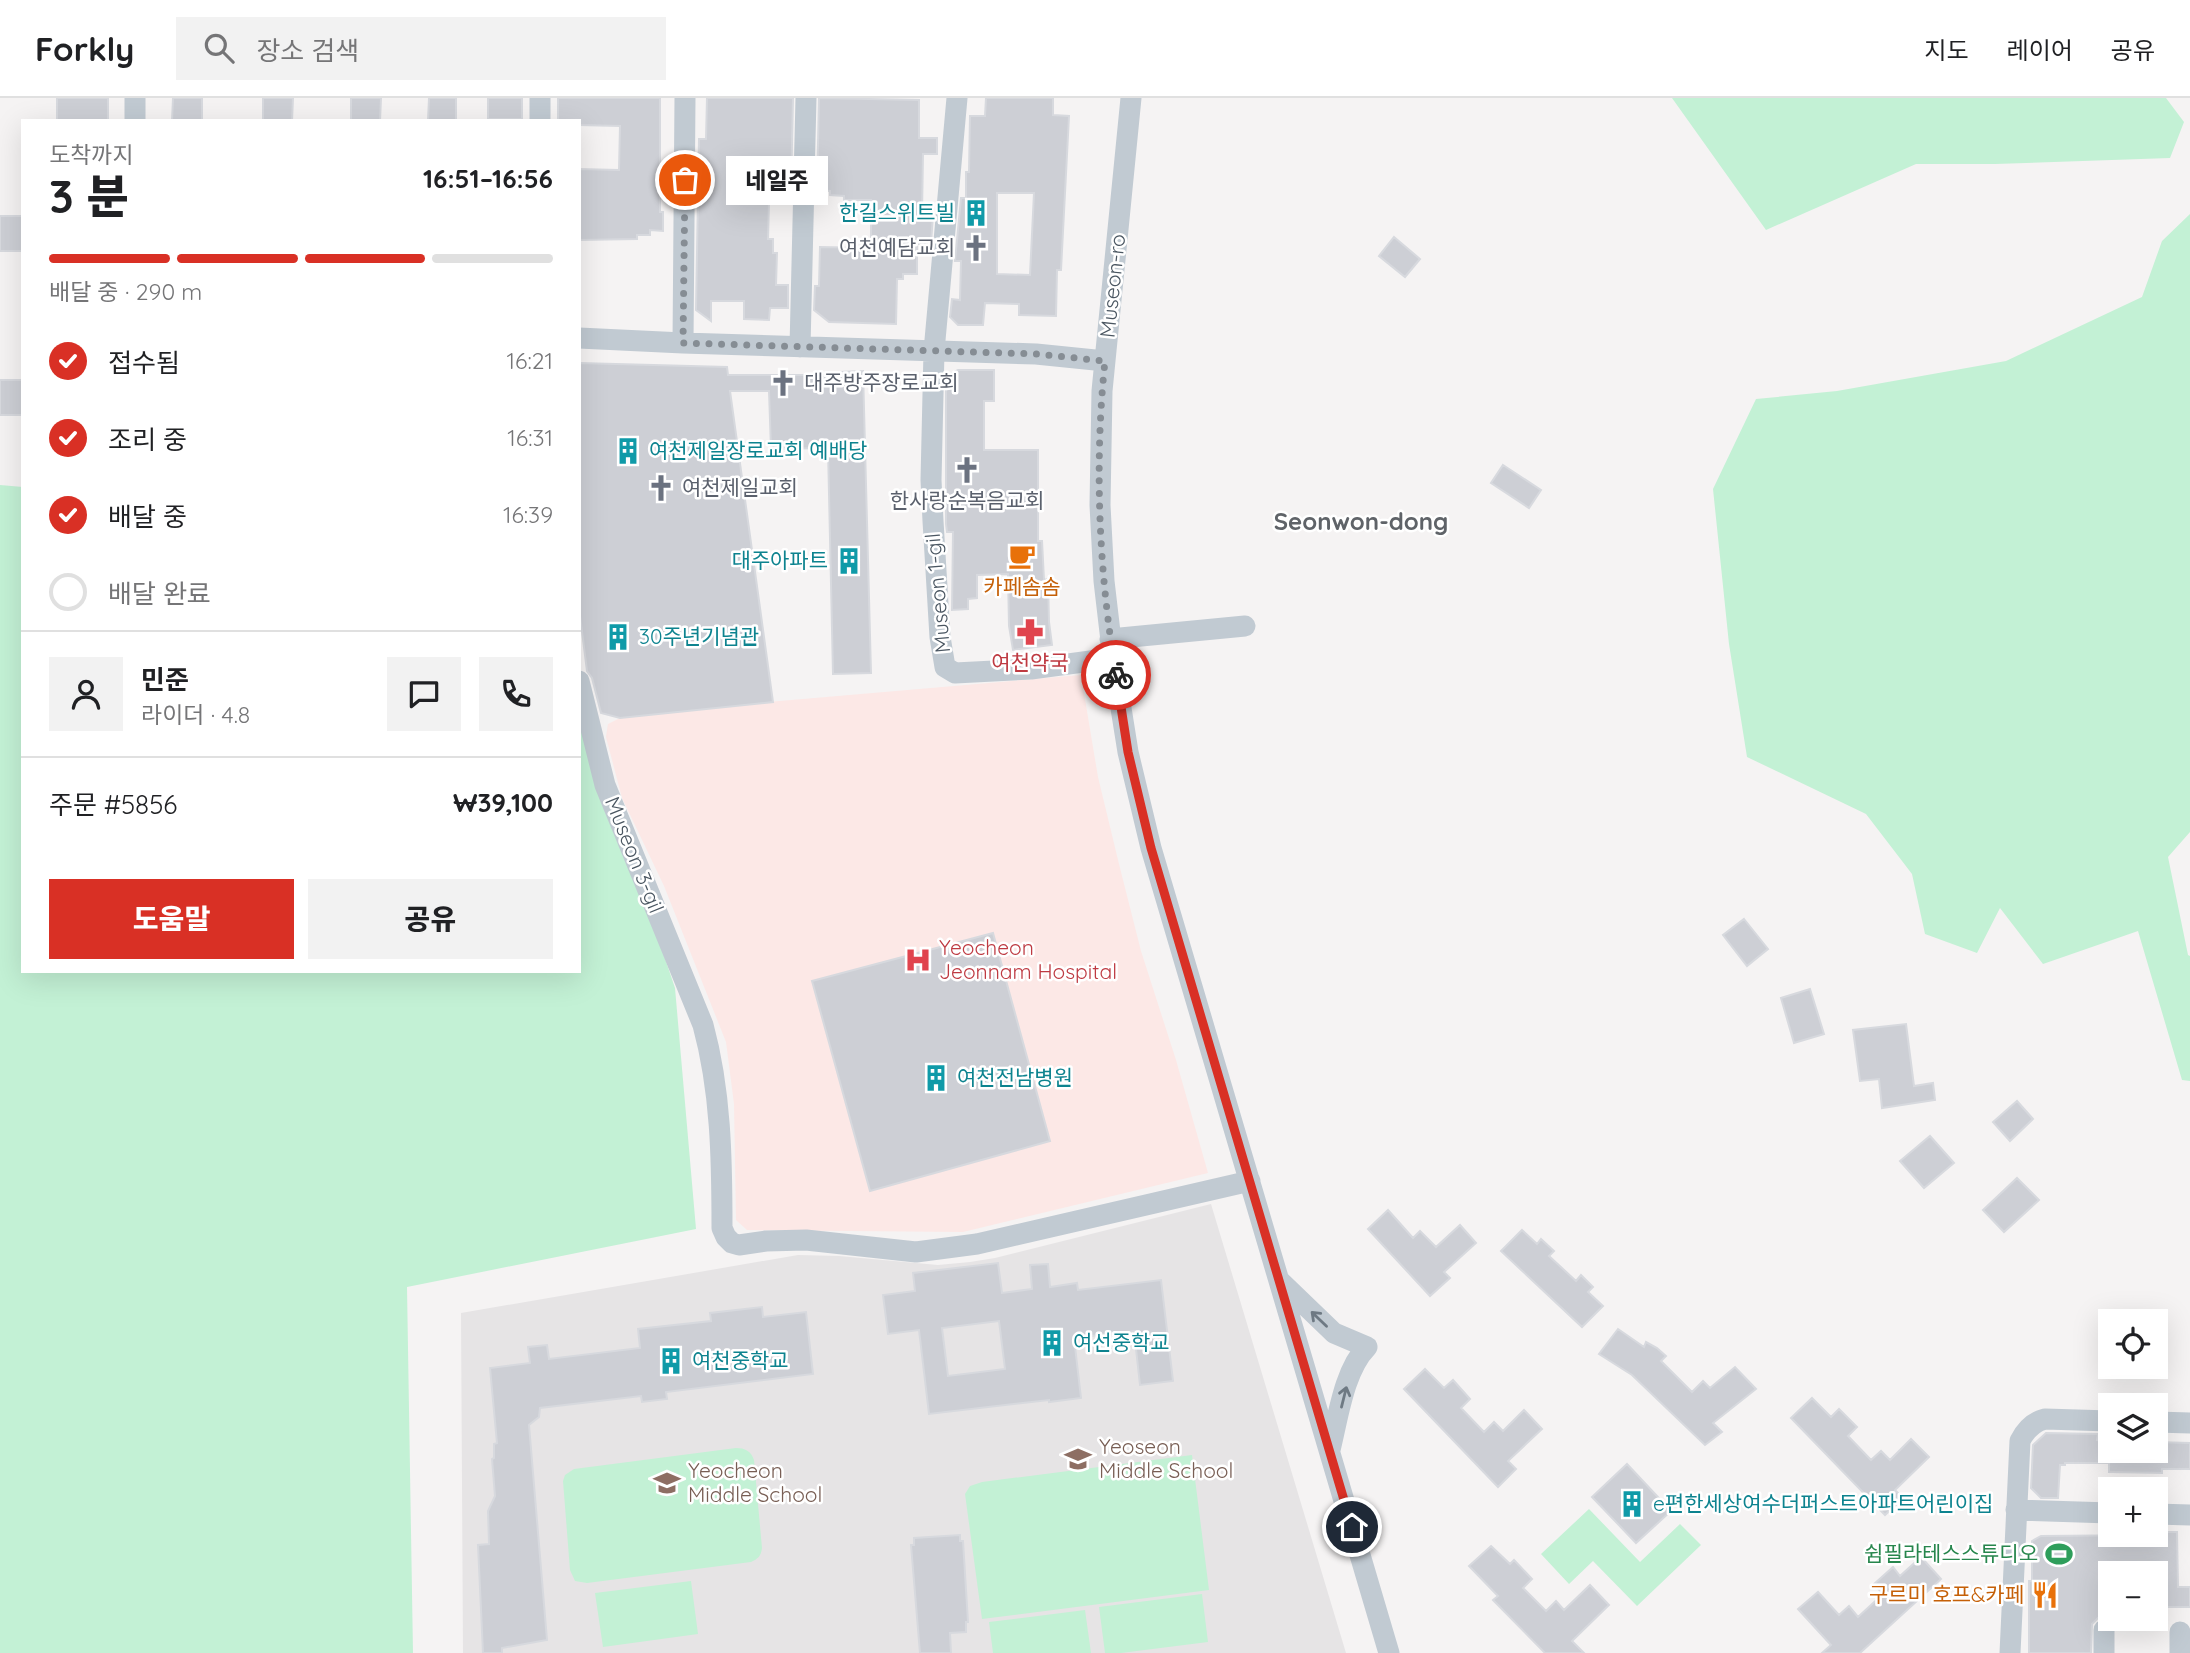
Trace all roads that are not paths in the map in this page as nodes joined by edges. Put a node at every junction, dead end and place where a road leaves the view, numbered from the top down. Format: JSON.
{"nodes":[{"id":1,"x":135,"y":98,"type":"edge"},
{"id":2,"x":540,"y":98,"type":"edge"},
{"id":3,"x":685,"y":98,"type":"edge"},
{"id":4,"x":806,"y":98,"type":"edge"},
{"id":5,"x":957,"y":98,"type":"edge"},
{"id":6,"x":1131,"y":98,"type":"edge"},
{"id":7,"x":135,"y":119,"type":"edge"},
{"id":8,"x":540,"y":119,"type":"edge"},
{"id":9,"x":581,"y":338,"type":"edge"},
{"id":10,"x":683,"y":343,"type":"junction"},
{"id":11,"x":800,"y":347,"type":"junction"},
{"id":12,"x":934,"y":351,"type":"junction"},
{"id":13,"x":1105,"y":361,"type":"junction"},
{"id":14,"x":1245,"y":626,"type":"dead end"},
{"id":15,"x":1112,"y":648,"type":"junction"},
{"id":16,"x":581,"y":689,"type":"edge"},
{"id":17,"x":1250,"y":1181,"type":"junction"},
{"id":18,"x":1279,"y":1279,"type":"junction"},
{"id":19,"x":2098,"y":1420,"type":"edge"},
{"id":20,"x":2168,"y":1422,"type":"edge"},
{"id":21,"x":2190,"y":1423,"type":"edge"},
{"id":22,"x":1330,"y":1452,"type":"junction"},
{"id":23,"x":2016,"y":1510,"type":"junction"},
{"id":24,"x":2098,"y":1513,"type":"edge"},
{"id":25,"x":2168,"y":1514,"type":"edge"},
{"id":26,"x":2190,"y":1515,"type":"edge"},
{"id":27,"x":2104,"y":1631,"type":"edge"},
{"id":28,"x":1389,"y":1653,"type":"edge"},
{"id":29,"x":2010,"y":1653,"type":"edge"},
{"id":30,"x":2104,"y":1653,"type":"edge"}],
"edges":[{"from":1,"to":7,"type":"street"},
{"from":2,"to":8,"type":"street"},
{"from":3,"to":10,"type":"street"},
{"from":4,"to":11,"type":"street"},
{"from":5,"to":12,"type":"street","name":"Museon 1-gil"},
{"from":6,"to":13,"type":"street","name":"Museon-ro"},
{"from":9,"to":10,"type":"street"},
{"from":10,"to":11,"type":"street"},
{"from":11,"to":12,"type":"street"},
{"from":12,"to":13,"type":"street"},
{"from":12,"to":15,"type":"street","name":"Museon 1-gil"},
{"from":13,"to":15,"type":"street","name":"Museon-ro"},
{"from":14,"to":15,"type":"street"},
{"from":15,"to":17,"type":"street","name":"Museon-ro"},
{"from":16,"to":17,"type":"street","name":"Museon 3-gil"},
{"from":17,"to":18,"type":"street","name":"Museon-ro"},
{"from":18,"to":22,"type":"street","name":"Museon-ro"},
{"from":22,"to":18,"type":"street","one_way":true},
{"from":19,"to":23,"type":"street"},
{"from":20,"to":21,"type":"street"},
{"from":22,"to":28,"type":"street","name":"Museon-ro"},
{"from":23,"to":24,"type":"street"},
{"from":23,"to":29,"type":"street"},
{"from":25,"to":26,"type":"street"},
{"from":27,"to":30,"type":"street"}]}
